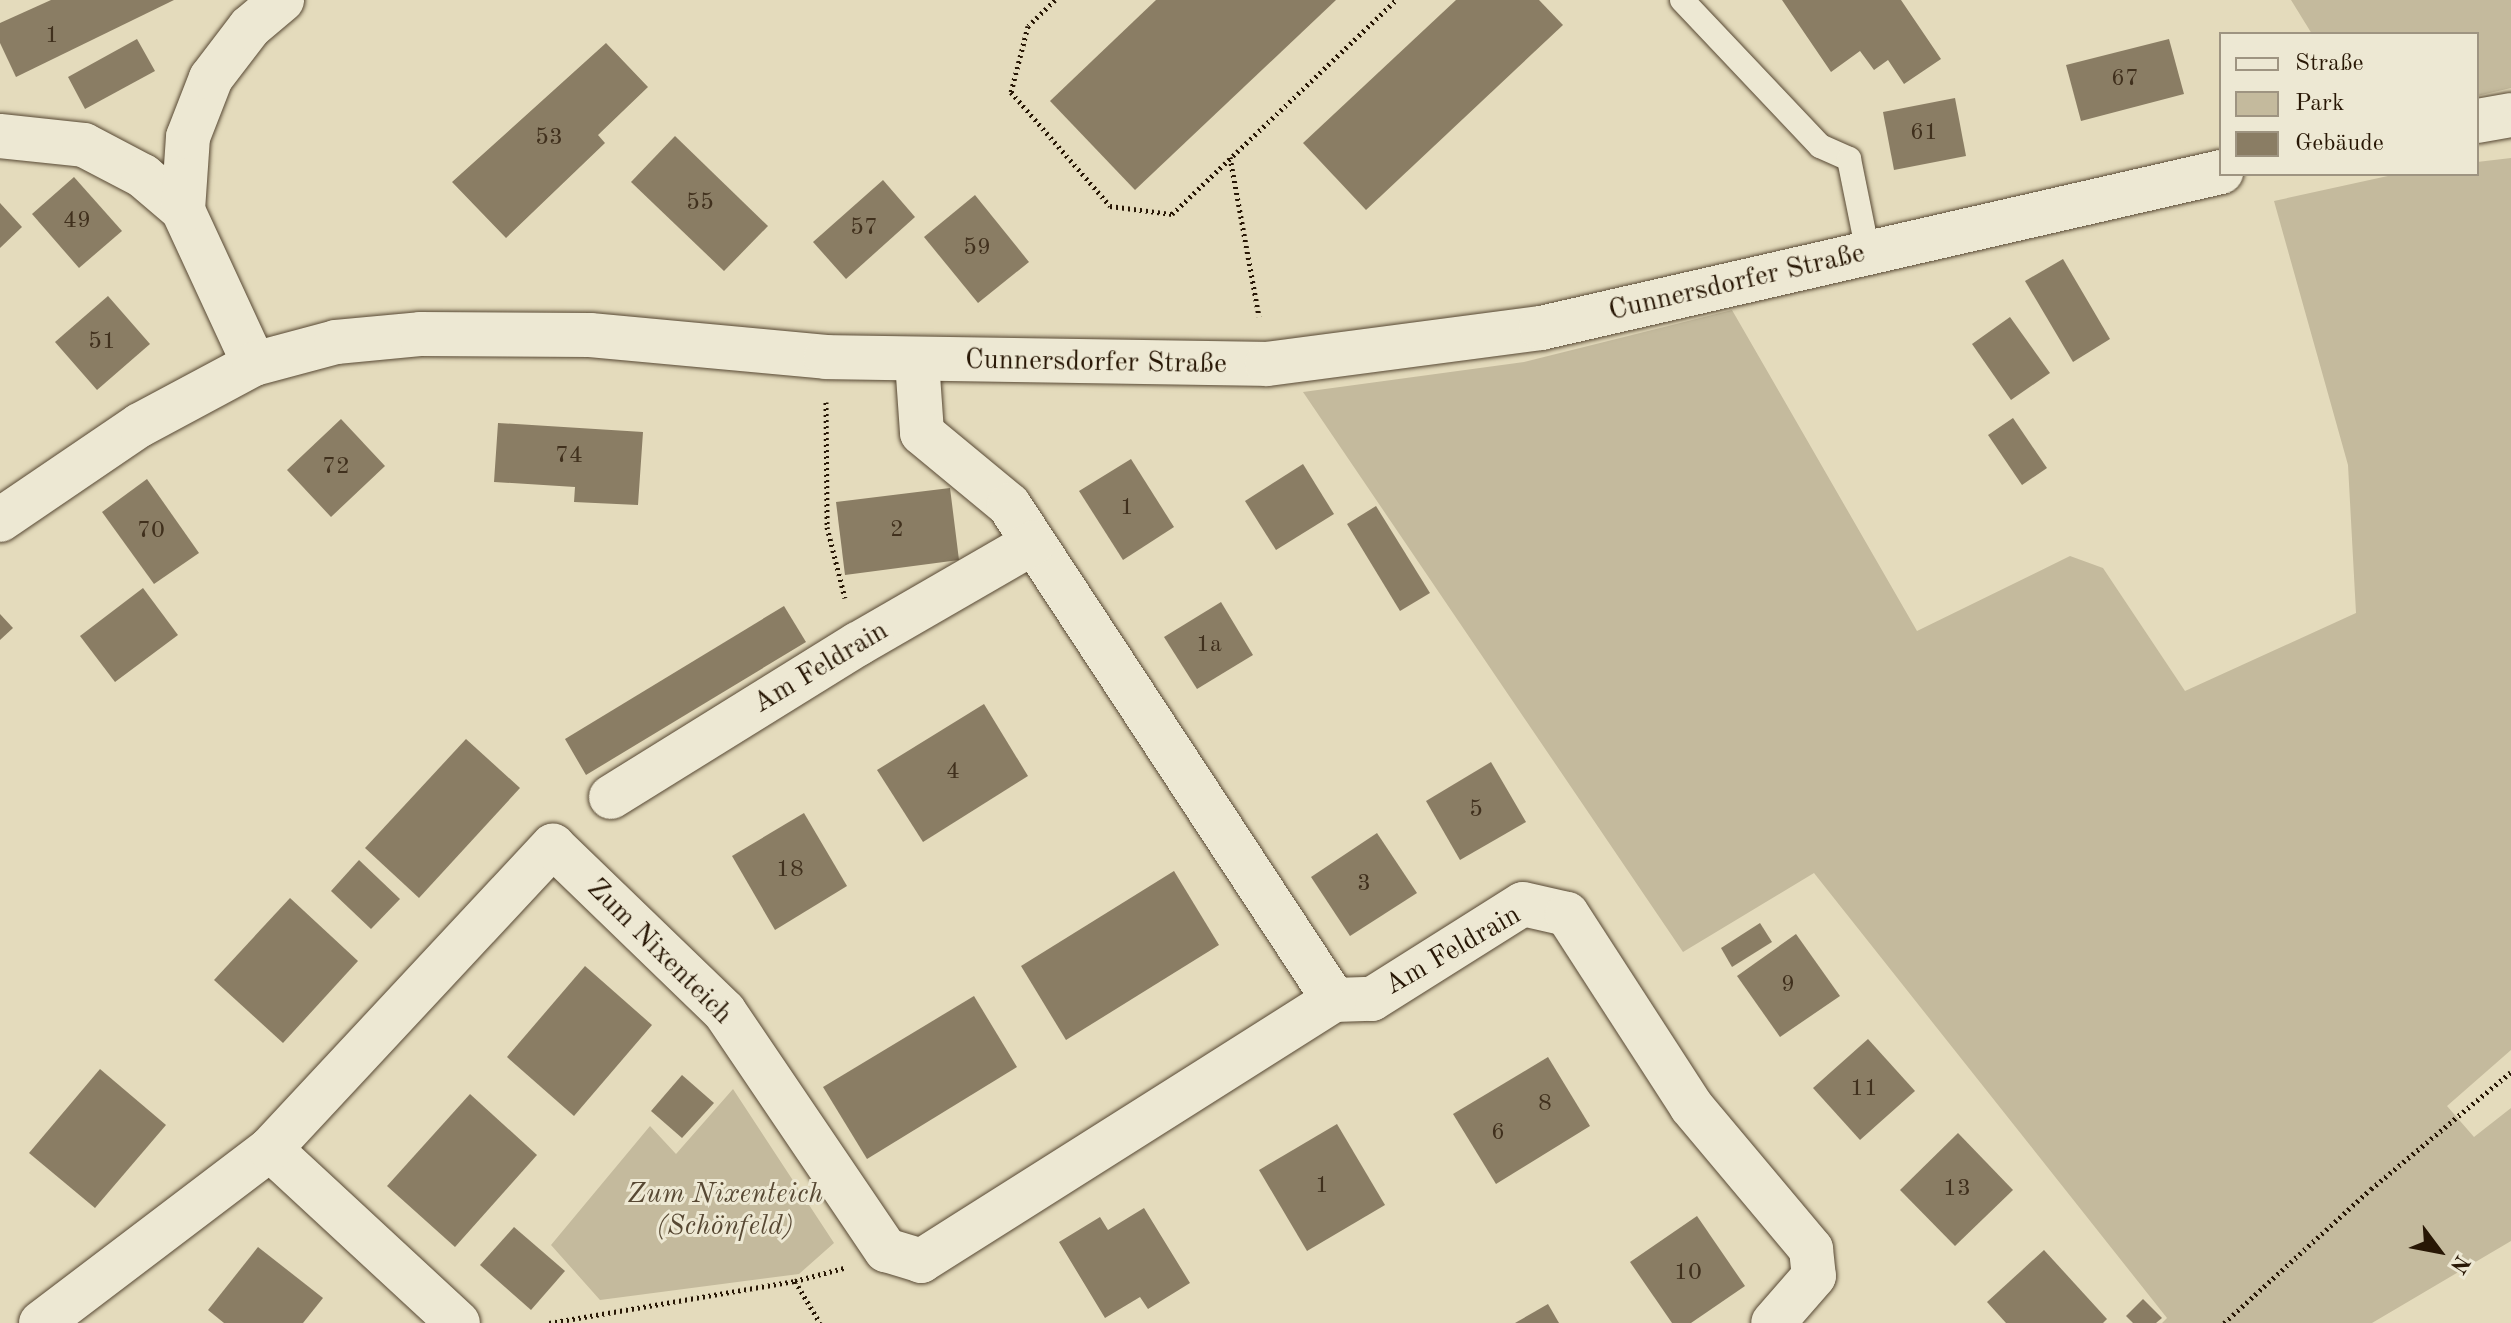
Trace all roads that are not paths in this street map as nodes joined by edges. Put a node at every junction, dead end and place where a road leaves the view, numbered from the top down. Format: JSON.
{"nodes":[{"id":1,"x":282,"y":0,"type":"edge"},
{"id":2,"x":1682,"y":0,"type":"edge"},
{"id":3,"x":2511,"y":115,"type":"edge"},
{"id":4,"x":2479,"y":121,"type":"edge"},
{"id":5,"x":0,"y":136,"type":"edge"},
{"id":6,"x":2219,"y":172,"type":"edge"},
{"id":7,"x":183,"y":210,"type":"junction"},
{"id":8,"x":1868,"y":252,"type":"junction"},
{"id":9,"x":917,"y":361,"type":"junction"},
{"id":10,"x":254,"y":364,"type":"junction"},
{"id":11,"x":0,"y":520,"type":"edge"},
{"id":12,"x":1033,"y":543,"type":"junction"},
{"id":13,"x":611,"y":797,"type":"dead end"},
{"id":14,"x":1334,"y":1000,"type":"junction"},
{"id":15,"x":270,"y":1149,"type":"junction"},
{"id":16,"x":41,"y":1323,"type":"edge"},
{"id":17,"x":458,"y":1323,"type":"edge"},
{"id":18,"x":1773,"y":1323,"type":"edge"}],
"edges":[{"from":1,"to":7,"type":"street"},
{"from":2,"to":8,"type":"lane"},
{"from":3,"to":4,"type":"street"},
{"from":5,"to":7,"type":"street"},
{"from":6,"to":8,"type":"street","name":"Cunnersdorfer Straße"},
{"from":7,"to":10,"type":"street"},
{"from":8,"to":9,"type":"street","name":"Cunnersdorfer Straße"},
{"from":9,"to":10,"type":"street","name":"Cunnersdorfer Straße"},
{"from":9,"to":12,"type":"street"},
{"from":10,"to":11,"type":"street","name":"Cunnersdorfer Straße"},
{"from":12,"to":13,"type":"street","name":"Am Feldrain"},
{"from":12,"to":14,"type":"street"},
{"from":14,"to":15,"type":"street","name":"Zum Nixenteich"},
{"from":14,"to":18,"type":"street","name":"Am Feldrain"},
{"from":15,"to":16,"type":"street","name":"Zum Nixenteich"},
{"from":15,"to":17,"type":"street"}]}
